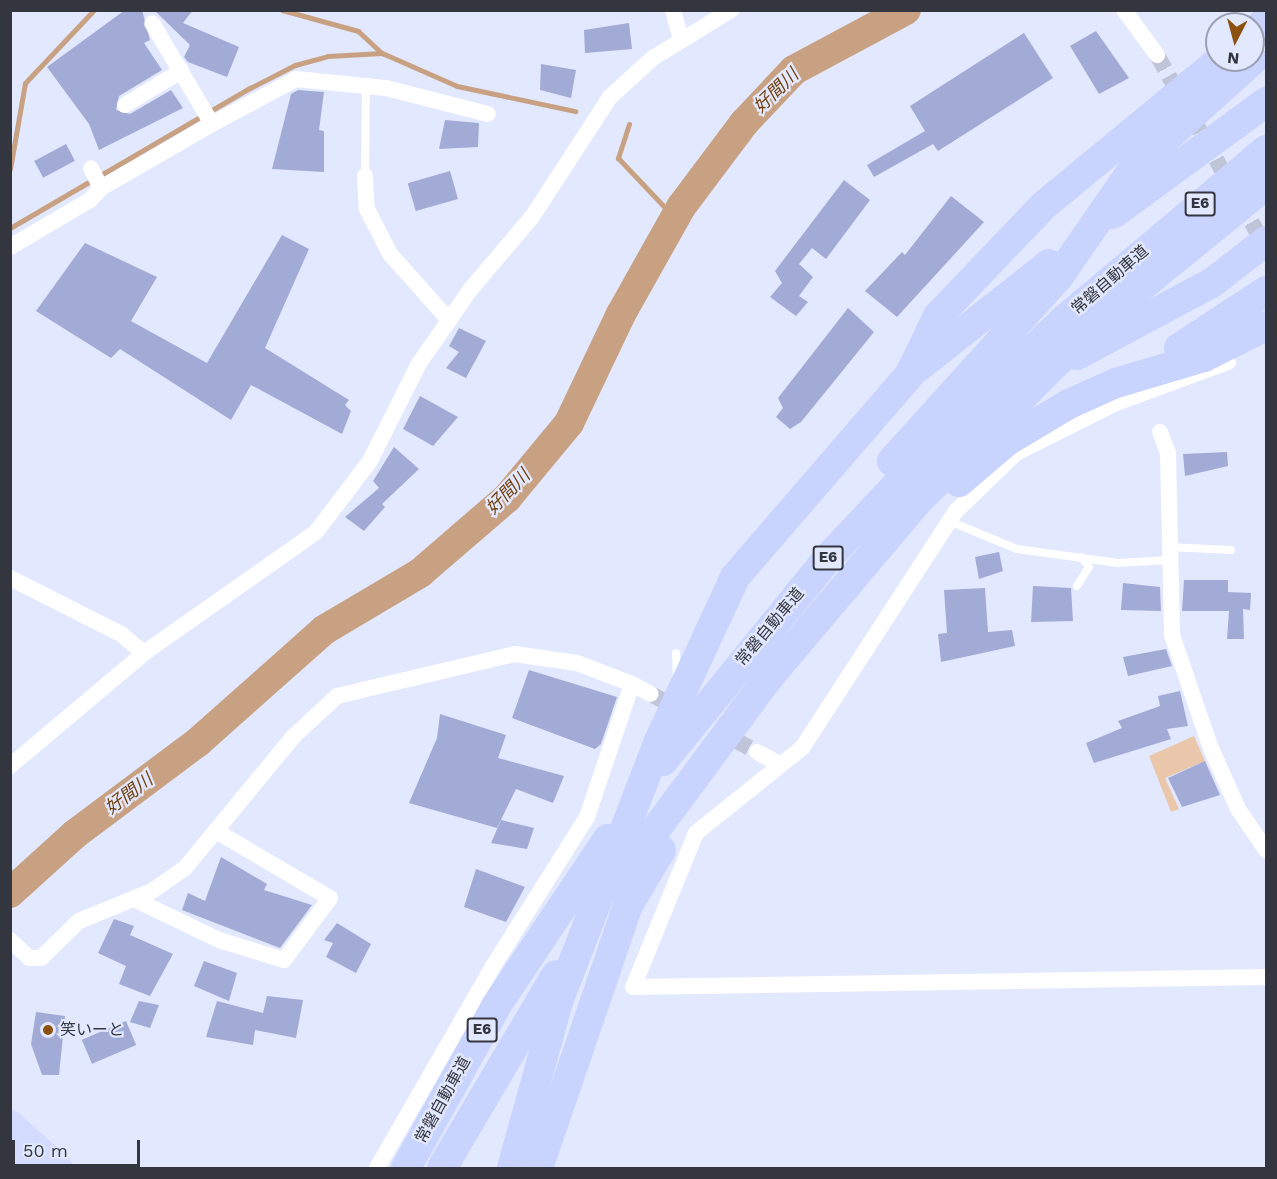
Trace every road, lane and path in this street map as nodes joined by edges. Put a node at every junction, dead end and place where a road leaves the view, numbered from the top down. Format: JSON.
{"nodes":[{"id":1,"x":673,"y":10,"type":"edge"},
{"id":2,"x":730,"y":10,"type":"edge"},
{"id":3,"x":1124,"y":10,"type":"edge"},
{"id":4,"x":152,"y":23,"type":"dead end"},
{"id":5,"x":681,"y":39,"type":"junction"},
{"id":6,"x":1157,"y":55,"type":"tunnel mouth"},
{"id":7,"x":180,"y":71,"type":"junction"},
{"id":8,"x":1205,"y":72,"type":"edge"},
{"id":9,"x":1238,"y":72,"type":"edge"},
{"id":10,"x":366,"y":86,"type":"junction"},
{"id":11,"x":1266,"y":102,"type":"edge"},
{"id":12,"x":125,"y":105,"type":"dead end"},
{"id":13,"x":488,"y":114,"type":"dead end"},
{"id":14,"x":207,"y":117,"type":"junction"},
{"id":15,"x":1266,"y":150,"type":"edge"},
{"id":16,"x":91,"y":168,"type":"dead end"},
{"id":17,"x":365,"y":176,"type":"joint"},
{"id":18,"x":1266,"y":185,"type":"edge"},
{"id":19,"x":100,"y":186,"type":"junction"},
{"id":20,"x":1266,"y":241,"type":"edge"},
{"id":21,"x":10,"y":247,"type":"edge"},
{"id":22,"x":1142,"y":268,"type":"junction"},
{"id":23,"x":1266,"y":291,"type":"edge"},
{"id":24,"x":449,"y":320,"type":"junction"},
{"id":25,"x":1266,"y":326,"type":"edge"},
{"id":26,"x":1266,"y":338,"type":"edge"},
{"id":27,"x":910,"y":374,"type":"junction"},
{"id":28,"x":991,"y":416,"type":"junction"},
{"id":29,"x":1160,"y":432,"type":"dead end"},
{"id":30,"x":950,"y":521,"type":"junction"},
{"id":31,"x":1231,"y":550,"type":"dead end"},
{"id":32,"x":1170,"y":553,"type":"junction"},
{"id":33,"x":1081,"y":557,"type":"junction"},
{"id":34,"x":10,"y":578,"type":"edge"},
{"id":35,"x":1077,"y":586,"type":"dead end"},
{"id":36,"x":829,"y":606,"type":"junction"},
{"id":37,"x":144,"y":653,"type":"junction"},
{"id":38,"x":676,"y":653,"type":"dead end"},
{"id":39,"x":729,"y":676,"type":"junction"},
{"id":40,"x":632,"y":684,"type":"junction"},
{"id":41,"x":664,"y":697,"type":"junction"},
{"id":42,"x":757,"y":752,"type":"tunnel mouth"},
{"id":43,"x":780,"y":765,"type":"junction"},
{"id":44,"x":10,"y":766,"type":"edge"},
{"id":45,"x":219,"y":833,"type":"junction"},
{"id":46,"x":1266,"y":850,"type":"edge"},
{"id":47,"x":134,"y":899,"type":"junction"},
{"id":48,"x":13,"y":943,"type":"edge"},
{"id":49,"x":1266,"y":977,"type":"edge"},
{"id":50,"x":10,"y":1124,"type":"edge"},
{"id":51,"x":10,"y":1158,"type":"edge"},
{"id":52,"x":21,"y":1168,"type":"edge"},
{"id":53,"x":59,"y":1168,"type":"edge"},
{"id":54,"x":377,"y":1168,"type":"edge"},
{"id":55,"x":406,"y":1168,"type":"edge"},
{"id":56,"x":442,"y":1168,"type":"edge"},
{"id":57,"x":512,"y":1168,"type":"edge"},
{"id":58,"x":538,"y":1168,"type":"edge"}],
"edges":[{"from":1,"to":5,"type":"street"},
{"from":2,"to":5,"type":"street"},
{"from":3,"to":6,"type":"street"},
{"from":4,"to":7,"type":"street"},
{"from":5,"to":24,"type":"street"},
{"from":7,"to":12,"type":"street"},
{"from":7,"to":14,"type":"street"},
{"from":8,"to":27,"type":"highway"},
{"from":9,"to":39,"type":"highway"},
{"from":10,"to":13,"type":"street"},
{"from":10,"to":14,"type":"street"},
{"from":10,"to":17,"type":"lane"},
{"from":11,"to":27,"type":"highway"},
{"from":14,"to":19,"type":"street"},
{"from":15,"to":22,"type":"highway","name":"常磐自動車道","number":"E6"},
{"from":16,"to":19,"type":"street"},
{"from":17,"to":24,"type":"street"},
{"from":18,"to":22,"type":"highway","name":"常磐自動車道","number":"E6"},
{"from":19,"to":21,"type":"street"},
{"from":20,"to":28,"type":"highway"},
{"from":22,"to":36,"type":"highway","name":"常磐自動車道","number":"E6"},
{"from":22,"to":39,"type":"highway","name":"常磐自動車道","number":"E6"},
{"from":23,"to":28,"type":"highway"},
{"from":24,"to":37,"type":"street"},
{"from":25,"to":36,"type":"highway"},
{"from":26,"to":30,"type":"street"},
{"from":27,"to":41,"type":"highway"},
{"from":28,"to":58,"type":"highway"},
{"from":29,"to":32,"type":"street"},
{"from":30,"to":33,"type":"lane"},
{"from":30,"to":43,"type":"street"},
{"from":31,"to":32,"type":"lane"},
{"from":32,"to":33,"type":"lane"},
{"from":32,"to":46,"type":"street"},
{"from":33,"to":35,"type":"lane"},
{"from":34,"to":37,"type":"street"},
{"from":36,"to":56,"type":"highway","name":"常磐自動車道","number":"E6"},
{"from":37,"to":44,"type":"street"},
{"from":38,"to":41,"type":"lane"},
{"from":39,"to":55,"type":"highway","name":"常磐自動車道","number":"E6"},
{"from":40,"to":41,"type":"street"},
{"from":40,"to":45,"type":"street"},
{"from":40,"to":54,"type":"street"},
{"from":41,"to":57,"type":"highway"},
{"from":42,"to":43,"type":"street"},
{"from":43,"to":49,"type":"street"},
{"from":45,"to":47,"type":"street"},
{"from":45,"to":47,"type":"street"},
{"from":47,"to":48,"type":"street"},
{"from":50,"to":53,"type":"highway"},
{"from":51,"to":52,"type":"highway"}]}
